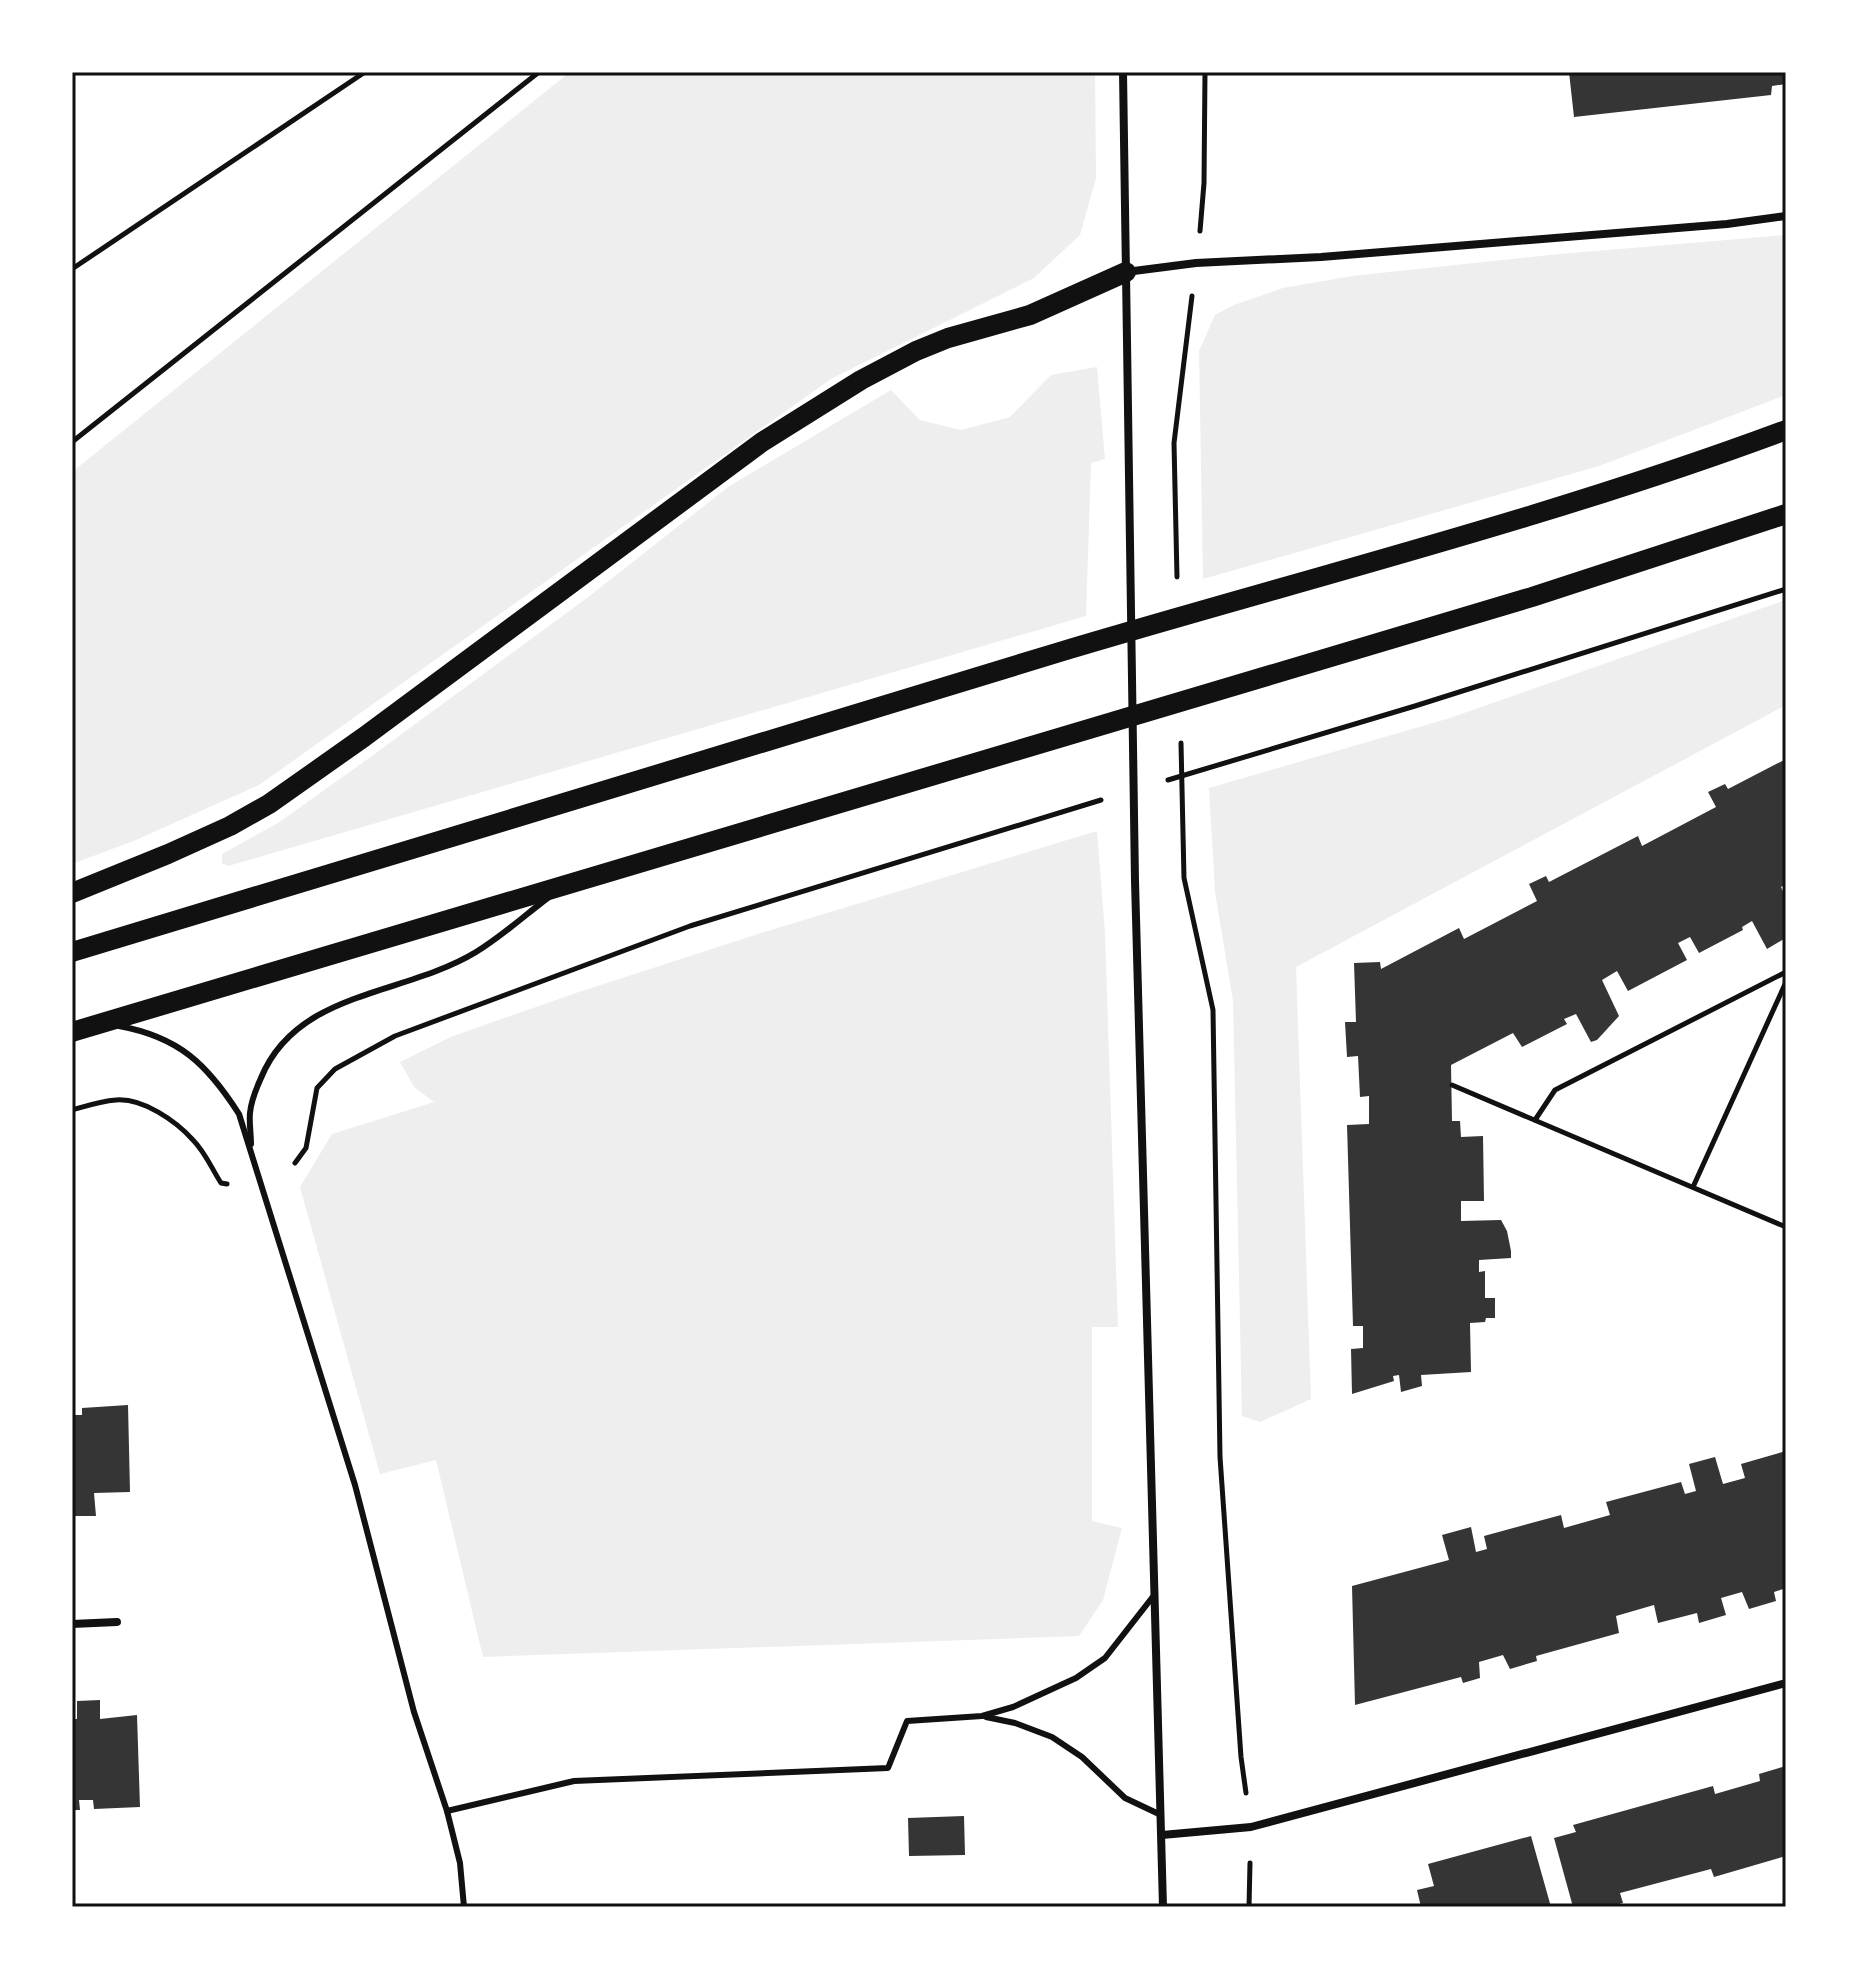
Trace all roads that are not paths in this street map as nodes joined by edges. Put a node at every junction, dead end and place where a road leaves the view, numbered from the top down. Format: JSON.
{"nodes":[{"id":1,"x":1123,"y":72,"type":"edge"},
{"id":2,"x":1786,"y":216,"type":"edge"},
{"id":3,"x":1126,"y":272,"type":"junction"},
{"id":4,"x":1786,"y":430,"type":"edge"},
{"id":5,"x":1786,"y":514,"type":"edge"},
{"id":6,"x":566,"y":886,"type":"junction"},
{"id":7,"x":72,"y":893,"type":"edge"},
{"id":8,"x":72,"y":952,"type":"edge"},
{"id":9,"x":97,"y":1025,"type":"junction"},
{"id":10,"x":72,"y":1032,"type":"edge"},
{"id":11,"x":252,"y":1151,"type":"junction"},
{"id":12,"x":1156,"y":1593,"type":"junction"},
{"id":13,"x":117,"y":1622,"type":"dead end"},
{"id":14,"x":72,"y":1624,"type":"edge"},
{"id":15,"x":1786,"y":1683,"type":"edge"},
{"id":16,"x":982,"y":1716,"type":"junction"},
{"id":17,"x":447,"y":1811,"type":"junction"},
{"id":18,"x":1161,"y":1815,"type":"junction"},
{"id":19,"x":1162,"y":1835,"type":"junction"},
{"id":20,"x":464,"y":1907,"type":"edge"},
{"id":21,"x":1163,"y":1907,"type":"edge"}],
"edges":[{"from":1,"to":3,"type":"street"},
{"from":2,"to":3,"type":"street"},
{"from":3,"to":7,"type":"main road"},
{"from":3,"to":12,"type":"street"},
{"from":4,"to":8,"type":"main road"},
{"from":5,"to":6,"type":"main road"},
{"from":6,"to":9,"type":"main road"},
{"from":6,"to":11,"type":"lane"},
{"from":9,"to":10,"type":"main road"},
{"from":9,"to":11,"type":"lane"},
{"from":11,"to":17,"type":"lane"},
{"from":12,"to":16,"type":"lane"},
{"from":12,"to":18,"type":"street"},
{"from":13,"to":14,"type":"street"},
{"from":15,"to":19,"type":"street"},
{"from":16,"to":17,"type":"lane"},
{"from":16,"to":18,"type":"lane"},
{"from":17,"to":20,"type":"lane"},
{"from":18,"to":19,"type":"street"},
{"from":19,"to":21,"type":"street"}]}
